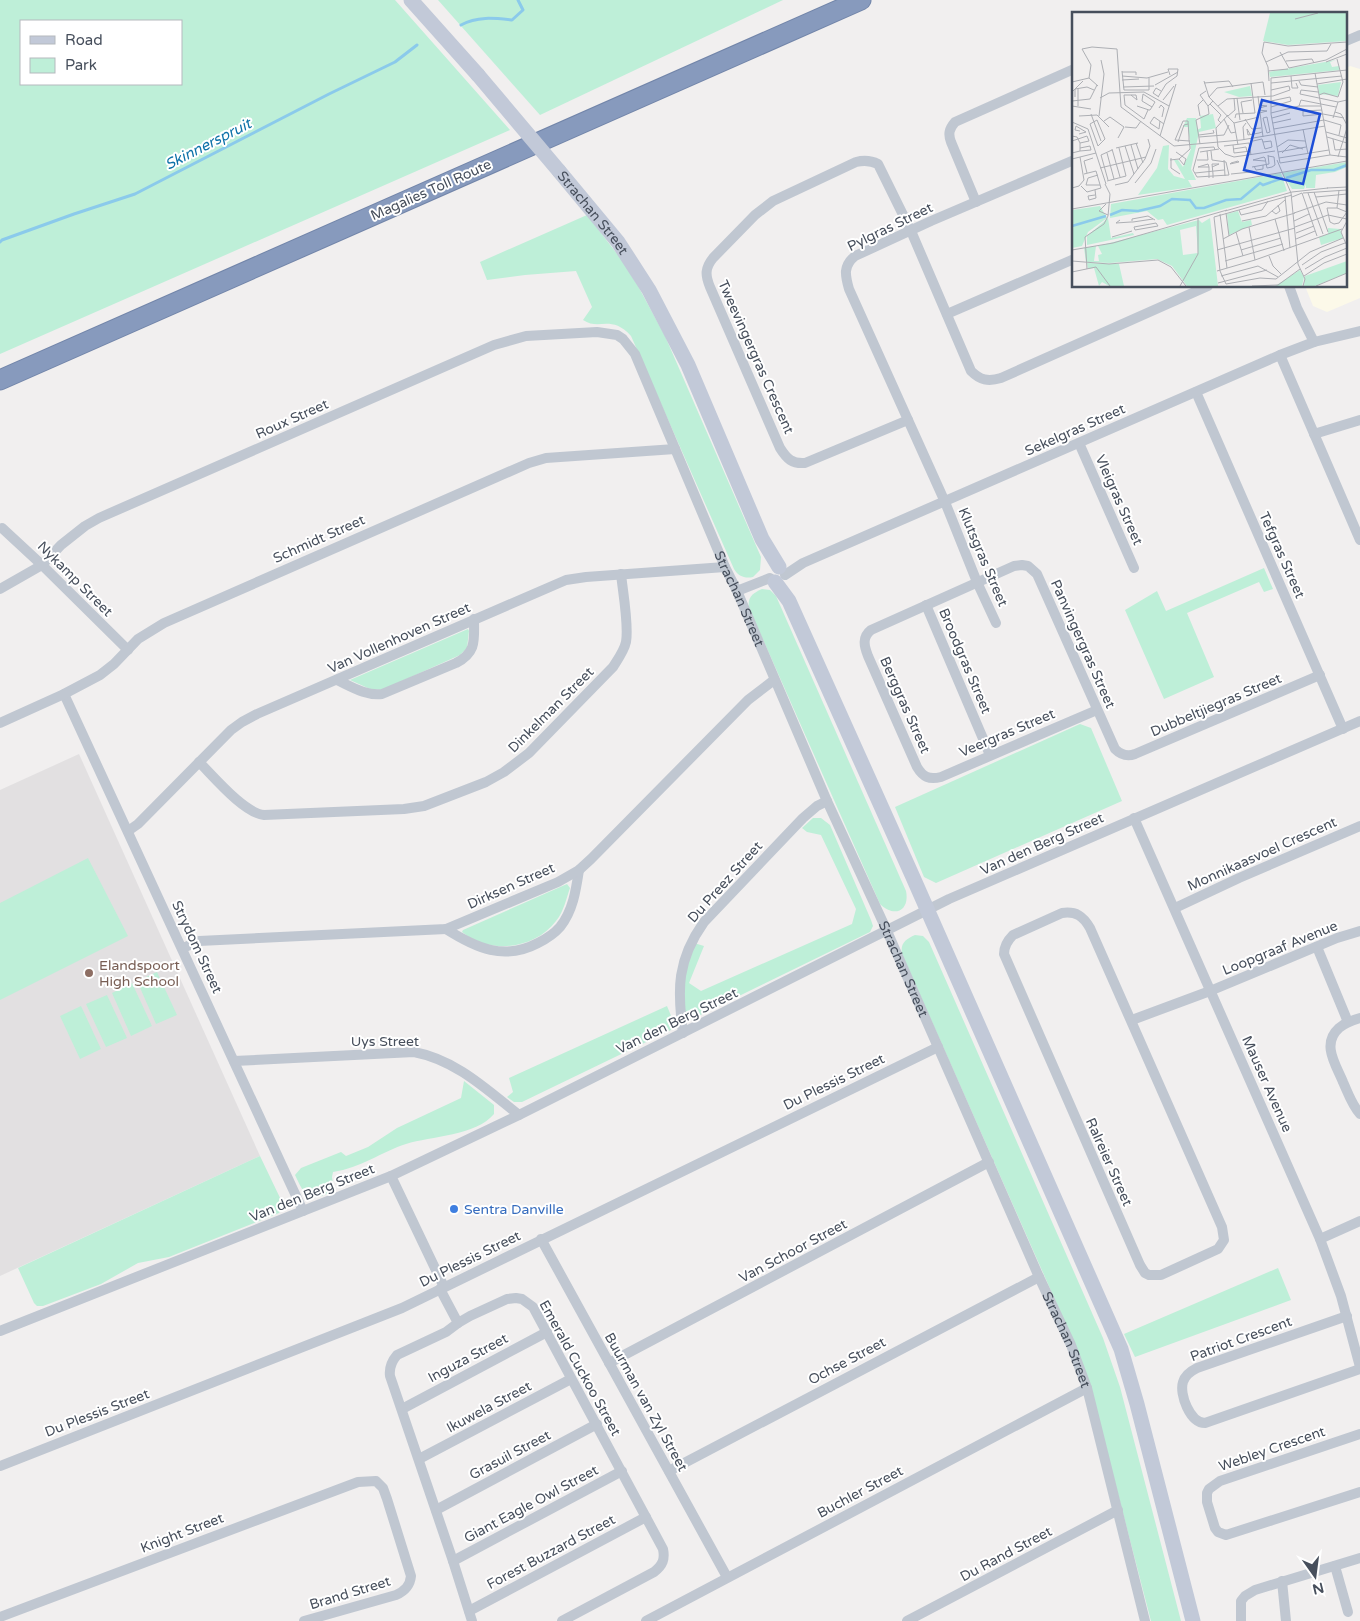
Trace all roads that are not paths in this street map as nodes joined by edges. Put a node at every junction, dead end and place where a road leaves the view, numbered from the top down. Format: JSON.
{"nodes":[{"id":1,"x":411,"y":0,"type":"edge"},
{"id":2,"x":830,"y":0,"type":"edge"},
{"id":3,"x":861,"y":0,"type":"edge"},
{"id":4,"x":1360,"y":36,"type":"edge"},
{"id":5,"x":1348,"y":40,"type":"edge"},
{"id":6,"x":1072,"y":70,"type":"edge"},
{"id":7,"x":1072,"y":161,"type":"edge"},
{"id":8,"x":976,"y":202,"type":"junction"},
{"id":9,"x":911,"y":231,"type":"junction"},
{"id":10,"x":1072,"y":259,"type":"edge"},
{"id":11,"x":1203,"y":288,"type":"edge"},
{"id":12,"x":1290,"y":288,"type":"edge"},
{"id":13,"x":947,"y":314,"type":"junction"},
{"id":14,"x":1360,"y":331,"type":"edge"},
{"id":15,"x":617,"y":335,"type":"joint"},
{"id":16,"x":1314,"y":342,"type":"junction"},
{"id":17,"x":1280,"y":355,"type":"junction"},
{"id":18,"x":0,"y":367,"type":"edge"},
{"id":19,"x":0,"y":380,"type":"edge"},
{"id":20,"x":1196,"y":392,"type":"junction"},
{"id":21,"x":908,"y":420,"type":"junction"},
{"id":22,"x":1360,"y":420,"type":"edge"},
{"id":23,"x":1314,"y":434,"type":"junction"},
{"id":24,"x":1079,"y":442,"type":"junction"},
{"id":25,"x":675,"y":449,"type":"junction"},
{"id":26,"x":945,"y":502,"type":"junction"},
{"id":27,"x":2,"y":528,"type":"dead end"},
{"id":28,"x":1360,"y":540,"type":"edge"},
{"id":29,"x":42,"y":565,"type":"junction"},
{"id":30,"x":725,"y":567,"type":"junction"},
{"id":31,"x":1134,"y":568,"type":"dead end"},
{"id":32,"x":621,"y":574,"type":"junction"},
{"id":33,"x":778,"y":574,"type":"junction"},
{"id":34,"x":977,"y":582,"type":"junction"},
{"id":35,"x":0,"y":589,"type":"edge"},
{"id":36,"x":736,"y":590,"type":"junction"},
{"id":37,"x":926,"y":605,"type":"junction"},
{"id":38,"x":474,"y":619,"type":"junction"},
{"id":39,"x":996,"y":623,"type":"dead end"},
{"id":40,"x":128,"y":650,"type":"junction"},
{"id":41,"x":1320,"y":675,"type":"junction"},
{"id":42,"x":337,"y":680,"type":"junction"},
{"id":43,"x":774,"y":680,"type":"junction"},
{"id":44,"x":64,"y":694,"type":"junction"},
{"id":45,"x":1096,"y":710,"type":"junction"},
{"id":46,"x":1360,"y":721,"type":"edge"},
{"id":47,"x":0,"y":723,"type":"edge"},
{"id":48,"x":1343,"y":729,"type":"junction"},
{"id":49,"x":1123,"y":755,"type":"joint"},
{"id":50,"x":990,"y":756,"type":"junction"},
{"id":51,"x":199,"y":762,"type":"junction"},
{"id":52,"x":927,"y":778,"type":"joint"},
{"id":53,"x":827,"y":801,"type":"junction"},
{"id":54,"x":1134,"y":818,"type":"junction"},
{"id":55,"x":1360,"y":826,"type":"edge"},
{"id":56,"x":128,"y":831,"type":"junction"},
{"id":57,"x":579,"y":870,"type":"junction"},
{"id":58,"x":1174,"y":908,"type":"junction"},
{"id":59,"x":928,"y":911,"type":"junction"},
{"id":60,"x":446,"y":929,"type":"junction"},
{"id":61,"x":887,"y":931,"type":"junction"},
{"id":62,"x":1360,"y":931,"type":"edge"},
{"id":63,"x":183,"y":948,"type":"junction"},
{"id":64,"x":1317,"y":948,"type":"junction"},
{"id":65,"x":1210,"y":991,"type":"junction"},
{"id":66,"x":1360,"y":1018,"type":"edge"},
{"id":67,"x":1132,"y":1020,"type":"junction"},
{"id":68,"x":1348,"y":1022,"type":"junction"},
{"id":69,"x":683,"y":1033,"type":"junction"},
{"id":70,"x":938,"y":1047,"type":"junction"},
{"id":71,"x":234,"y":1061,"type":"junction"},
{"id":72,"x":1360,"y":1114,"type":"edge"},
{"id":73,"x":519,"y":1115,"type":"junction"},
{"id":74,"x":989,"y":1162,"type":"junction"},
{"id":75,"x":391,"y":1176,"type":"junction"},
{"id":76,"x":303,"y":1211,"type":"junction"},
{"id":77,"x":1360,"y":1221,"type":"edge"},
{"id":78,"x":1320,"y":1238,"type":"junction"},
{"id":79,"x":542,"y":1239,"type":"junction"},
{"id":80,"x":1039,"y":1276,"type":"junction"},
{"id":81,"x":442,"y":1288,"type":"junction"},
{"id":82,"x":1347,"y":1316,"type":"junction"},
{"id":83,"x":458,"y":1322,"type":"junction"},
{"id":84,"x":0,"y":1331,"type":"edge"},
{"id":85,"x":547,"y":1332,"type":"junction"},
{"id":86,"x":609,"y":1364,"type":"junction"},
{"id":87,"x":1360,"y":1368,"type":"edge"},
{"id":88,"x":571,"y":1379,"type":"junction"},
{"id":89,"x":1087,"y":1388,"type":"junction"},
{"id":90,"x":402,"y":1409,"type":"junction"},
{"id":91,"x":597,"y":1424,"type":"junction"},
{"id":92,"x":1360,"y":1434,"type":"edge"},
{"id":93,"x":419,"y":1459,"type":"junction"},
{"id":94,"x":0,"y":1466,"type":"edge"},
{"id":95,"x":622,"y":1471,"type":"junction"},
{"id":96,"x":669,"y":1471,"type":"junction"},
{"id":97,"x":376,"y":1481,"type":"joint"},
{"id":98,"x":1360,"y":1492,"type":"edge"},
{"id":99,"x":436,"y":1510,"type":"junction"},
{"id":100,"x":1118,"y":1510,"type":"junction"},
{"id":101,"x":646,"y":1517,"type":"junction"},
{"id":102,"x":1360,"y":1558,"type":"edge"},
{"id":103,"x":453,"y":1560,"type":"junction"},
{"id":104,"x":1335,"y":1566,"type":"junction"},
{"id":105,"x":727,"y":1577,"type":"junction"},
{"id":106,"x":1282,"y":1581,"type":"junction"},
{"id":107,"x":1348,"y":1612,"type":"dead end"},
{"id":108,"x":470,"y":1616,"type":"edge"},
{"id":109,"x":0,"y":1617,"type":"edge"},
{"id":110,"x":304,"y":1621,"type":"edge"},
{"id":111,"x":562,"y":1621,"type":"edge"},
{"id":112,"x":646,"y":1621,"type":"edge"},
{"id":113,"x":908,"y":1621,"type":"edge"},
{"id":114,"x":1145,"y":1621,"type":"edge"},
{"id":115,"x":1193,"y":1621,"type":"edge"},
{"id":116,"x":1241,"y":1621,"type":"edge"},
{"id":117,"x":1286,"y":1621,"type":"edge"}],
"edges":[{"from":1,"to":33,"type":"street","name":"Strachan Street","bridge":true},
{"from":2,"to":18,"type":"highway","name":"Magalies Toll Route"},
{"from":3,"to":19,"type":"highway","name":"Magalies Toll Route"},
{"from":4,"to":5,"type":"street"},
{"from":6,"to":8,"type":"street"},
{"from":7,"to":8,"type":"street","name":"Pylgras Street"},
{"from":8,"to":9,"type":"street","name":"Pylgras Street"},
{"from":9,"to":13,"type":"street"},
{"from":9,"to":21,"type":"street","name":"Pylgras Street"},
{"from":9,"to":21,"type":"street","name":"Tweevingergras Crescent"},
{"from":10,"to":13,"type":"street"},
{"from":11,"to":13,"type":"street"},
{"from":12,"to":16,"type":"street"},
{"from":14,"to":16,"type":"street","name":"Sekelgras Street"},
{"from":15,"to":25,"type":"street","name":"Strachan Street"},
{"from":15,"to":29,"type":"street","name":"Roux Street"},
{"from":16,"to":17,"type":"street","name":"Sekelgras Street"},
{"from":17,"to":20,"type":"street","name":"Sekelgras Street"},
{"from":17,"to":23,"type":"street"},
{"from":20,"to":24,"type":"street","name":"Sekelgras Street"},
{"from":20,"to":41,"type":"street","name":"Tefgras Street"},
{"from":21,"to":26,"type":"street","name":"Pylgras Street"},
{"from":22,"to":23,"type":"street"},
{"from":23,"to":28,"type":"street"},
{"from":24,"to":26,"type":"street","name":"Sekelgras Street"},
{"from":24,"to":31,"type":"street","name":"Vleigras Street"},
{"from":25,"to":30,"type":"street","name":"Strachan Street"},
{"from":25,"to":40,"type":"street","name":"Schmidt Street"},
{"from":26,"to":33,"type":"street","name":"Sekelgras Street"},
{"from":26,"to":34,"type":"street","name":"Klutsgras Street"},
{"from":27,"to":29,"type":"street","name":"Nykamp Street"},
{"from":29,"to":35,"type":"street","name":"Roux Street"},
{"from":29,"to":40,"type":"street","name":"Nykamp Street"},
{"from":30,"to":32,"type":"street","name":"Van Vollenhoven Street"},
{"from":30,"to":36,"type":"street","name":"Strachan Street"},
{"from":32,"to":38,"type":"street","name":"Van Vollenhoven Street"},
{"from":32,"to":51,"type":"street","name":"Dinkelman Street"},
{"from":33,"to":36,"type":"street","name":"Sekelgras Street"},
{"from":33,"to":59,"type":"street","name":"Strachan Street"},
{"from":34,"to":37,"type":"street"},
{"from":34,"to":39,"type":"street","name":"Klutsgras Street"},
{"from":34,"to":45,"type":"street","name":"Panvingergras Street"},
{"from":36,"to":43,"type":"street","name":"Strachan Street"},
{"from":37,"to":50,"type":"street","name":"Broodgras Street"},
{"from":37,"to":52,"type":"street","name":"Berggras Street"},
{"from":38,"to":42,"type":"street","name":"Van Vollenhoven Street"},
{"from":38,"to":42,"type":"street"},
{"from":40,"to":44,"type":"street","name":"Schmidt Street"},
{"from":41,"to":48,"type":"street","name":"Tefgras Street"},
{"from":41,"to":49,"type":"street","name":"Dubbeltjiegras Street"},
{"from":42,"to":51,"type":"street","name":"Van Vollenhoven Street"},
{"from":43,"to":53,"type":"street","name":"Strachan Street"},
{"from":43,"to":57,"type":"street","name":"Dirksen Street"},
{"from":44,"to":47,"type":"street","name":"Schmidt Street"},
{"from":44,"to":56,"type":"street","name":"Strydom Street"},
{"from":45,"to":49,"type":"street","name":"Panvingergras Street"},
{"from":45,"to":50,"type":"street","name":"Veergras Street"},
{"from":46,"to":48,"type":"street","name":"Van den Berg Street"},
{"from":48,"to":54,"type":"street","name":"Van den Berg Street"},
{"from":50,"to":52,"type":"street","name":"Veergras Street"},
{"from":51,"to":56,"type":"street","name":"Van Vollenhoven Street"},
{"from":53,"to":61,"type":"street","name":"Strachan Street"},
{"from":53,"to":69,"type":"street","name":"Du Preez Street"},
{"from":54,"to":58,"type":"street","name":"Mauser Avenue"},
{"from":54,"to":59,"type":"street","name":"Van den Berg Street"},
{"from":55,"to":58,"type":"street","name":"Monnikaasvoel Crescent"},
{"from":56,"to":63,"type":"street","name":"Strydom Street"},
{"from":57,"to":60,"type":"street","name":"Dirksen Street"},
{"from":57,"to":60,"type":"street"},
{"from":58,"to":65,"type":"street","name":"Mauser Avenue"},
{"from":59,"to":61,"type":"street","name":"Van den Berg Street"},
{"from":59,"to":115,"type":"street","name":"Strachan Street"},
{"from":60,"to":63,"type":"street","name":"Dirksen Street"},
{"from":61,"to":69,"type":"street","name":"Van den Berg Street"},
{"from":61,"to":70,"type":"street","name":"Strachan Street"},
{"from":62,"to":64,"type":"street","name":"Loopgraaf Avenue"},
{"from":63,"to":71,"type":"street","name":"Strydom Street"},
{"from":64,"to":65,"type":"street","name":"Loopgraaf Avenue"},
{"from":64,"to":68,"type":"street"},
{"from":65,"to":67,"type":"street"},
{"from":65,"to":78,"type":"street","name":"Mauser Avenue"},
{"from":66,"to":68,"type":"street"},
{"from":67,"to":67,"type":"street","name":"Ralreier Street"},
{"from":68,"to":72,"type":"street"},
{"from":69,"to":73,"type":"street","name":"Van den Berg Street"},
{"from":70,"to":74,"type":"street","name":"Strachan Street"},
{"from":70,"to":79,"type":"street","name":"Du Plessis Street"},
{"from":71,"to":73,"type":"street","name":"Uys Street"},
{"from":71,"to":76,"type":"street","name":"Strydom Street"},
{"from":73,"to":75,"type":"street","name":"Van den Berg Street"},
{"from":74,"to":80,"type":"street","name":"Strachan Street"},
{"from":74,"to":86,"type":"street","name":"Van Schoor Street"},
{"from":75,"to":76,"type":"street","name":"Van den Berg Street"},
{"from":75,"to":81,"type":"street"},
{"from":76,"to":84,"type":"street","name":"Van den Berg Street"},
{"from":77,"to":78,"type":"street"},
{"from":78,"to":82,"type":"street","name":"Mauser Avenue"},
{"from":79,"to":81,"type":"street","name":"Du Plessis Street"},
{"from":79,"to":86,"type":"street","name":"Buurman van Zyl Street"},
{"from":80,"to":89,"type":"street","name":"Strachan Street"},
{"from":80,"to":96,"type":"street","name":"Ochse Street"},
{"from":81,"to":83,"type":"street"},
{"from":81,"to":94,"type":"street","name":"Du Plessis Street"},
{"from":82,"to":87,"type":"street","name":"Mauser Avenue"},
{"from":82,"to":87,"type":"street","name":"Patriot Crescent"},
{"from":83,"to":85,"type":"street","name":"Emerald Cuckoo Street"},
{"from":83,"to":90,"type":"street","name":"Emerald Cuckoo Street"},
{"from":85,"to":88,"type":"street","name":"Emerald Cuckoo Street"},
{"from":85,"to":90,"type":"street","name":"Inguza Street"},
{"from":86,"to":96,"type":"street","name":"Buurman van Zyl Street"},
{"from":88,"to":91,"type":"street","name":"Emerald Cuckoo Street"},
{"from":88,"to":93,"type":"street","name":"Ikuwela Street"},
{"from":89,"to":100,"type":"street","name":"Strachan Street"},
{"from":89,"to":105,"type":"street","name":"Buchler Street"},
{"from":90,"to":93,"type":"street","name":"Emerald Cuckoo Street"},
{"from":91,"to":95,"type":"street","name":"Emerald Cuckoo Street"},
{"from":91,"to":99,"type":"street","name":"Grasuil Street"},
{"from":92,"to":98,"type":"street","name":"Webley Crescent"},
{"from":93,"to":99,"type":"street","name":"Emerald Cuckoo Street"},
{"from":95,"to":101,"type":"street","name":"Emerald Cuckoo Street"},
{"from":95,"to":103,"type":"street","name":"Giant Eagle Owl Street"},
{"from":96,"to":105,"type":"street","name":"Buurman van Zyl Street"},
{"from":97,"to":109,"type":"street","name":"Knight Street"},
{"from":97,"to":110,"type":"street","name":"Brand Street"},
{"from":99,"to":103,"type":"street","name":"Emerald Cuckoo Street"},
{"from":100,"to":113,"type":"street","name":"Du Rand Street"},
{"from":100,"to":114,"type":"street","name":"Strachan Street"},
{"from":101,"to":108,"type":"street","name":"Forest Buzzard Street"},
{"from":101,"to":111,"type":"street","name":"Emerald Cuckoo Street"},
{"from":102,"to":104,"type":"street"},
{"from":103,"to":108,"type":"street","name":"Emerald Cuckoo Street"},
{"from":104,"to":106,"type":"street"},
{"from":104,"to":107,"type":"street"},
{"from":105,"to":112,"type":"street","name":"Buchler Street"},
{"from":106,"to":116,"type":"street"},
{"from":106,"to":117,"type":"street"}]}
